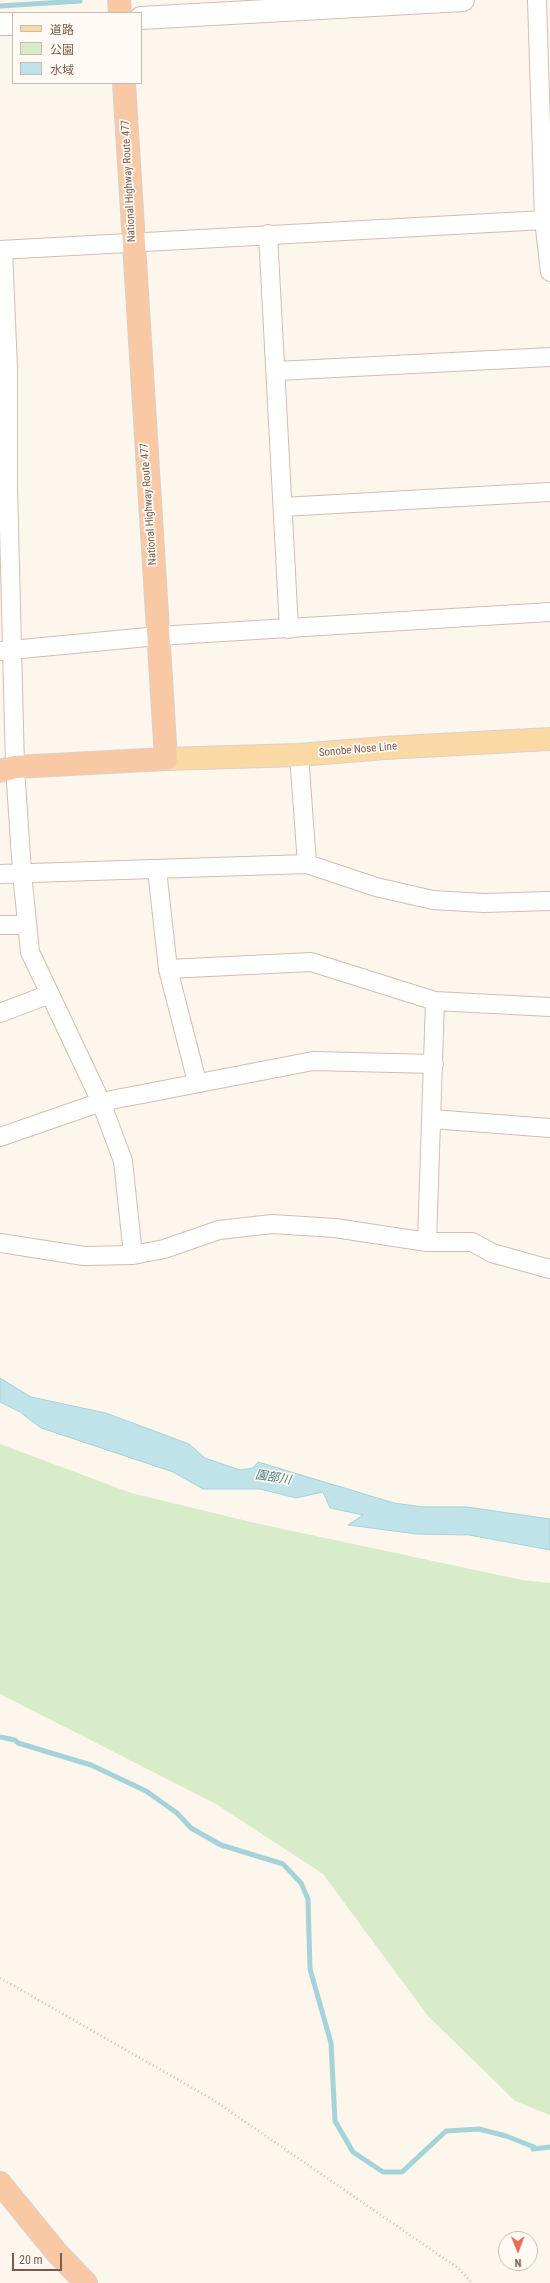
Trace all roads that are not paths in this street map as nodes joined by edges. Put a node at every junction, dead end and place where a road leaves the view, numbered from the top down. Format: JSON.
{"nodes":[{"id":1,"x":119,"y":0,"type":"edge"},
{"id":2,"x":462,"y":0,"type":"edge"},
{"id":3,"x":536,"y":0,"type":"edge"},
{"id":4,"x":120,"y":12,"type":"edge"},
{"id":5,"x":142,"y":18,"type":"edge"},
{"id":6,"x":0,"y":24,"type":"edge"},
{"id":7,"x":12,"y":24,"type":"edge"},
{"id":8,"x":124,"y":84,"type":"edge"},
{"id":9,"x":544,"y":220,"type":"junction"},
{"id":10,"x":268,"y":234,"type":"junction"},
{"id":11,"x":132,"y":241,"type":"junction"},
{"id":12,"x":1,"y":250,"type":"edge"},
{"id":13,"x":550,"y":272,"type":"edge"},
{"id":14,"x":550,"y":357,"type":"edge"},
{"id":15,"x":4,"y":369,"type":"edge"},
{"id":16,"x":277,"y":371,"type":"junction"},
{"id":17,"x":4,"y":487,"type":"edge"},
{"id":18,"x":550,"y":492,"type":"edge"},
{"id":19,"x":283,"y":507,"type":"junction"},
{"id":20,"x":550,"y":612,"type":"edge"},
{"id":21,"x":289,"y":628,"type":"junction"},
{"id":22,"x":158,"y":636,"type":"junction"},
{"id":23,"x":7,"y":650,"type":"edge"},
{"id":24,"x":550,"y":739,"type":"edge"},
{"id":25,"x":299,"y":755,"type":"junction"},
{"id":26,"x":166,"y":759,"type":"junction"},
{"id":27,"x":8,"y":769,"type":"edge"},
{"id":28,"x":306,"y":864,"type":"junction"},
{"id":29,"x":157,"y":870,"type":"junction"},
{"id":30,"x":22,"y":873,"type":"junction"},
{"id":31,"x":0,"y":874,"type":"edge"},
{"id":32,"x":550,"y":901,"type":"edge"},
{"id":33,"x":0,"y":925,"type":"edge"},
{"id":34,"x":27,"y":925,"type":"junction"},
{"id":35,"x":168,"y":969,"type":"junction"},
{"id":36,"x":50,"y":994,"type":"junction"},
{"id":37,"x":436,"y":1001,"type":"junction"},
{"id":38,"x":550,"y":1007,"type":"edge"},
{"id":39,"x":0,"y":1013,"type":"edge"},
{"id":40,"x":434,"y":1064,"type":"junction"},
{"id":41,"x":197,"y":1082,"type":"junction"},
{"id":42,"x":101,"y":1102,"type":"junction"},
{"id":43,"x":432,"y":1118,"type":"junction"},
{"id":44,"x":550,"y":1128,"type":"edge"},
{"id":45,"x":0,"y":1137,"type":"edge"},
{"id":46,"x":428,"y":1242,"type":"junction"},
{"id":47,"x":0,"y":1243,"type":"edge"},
{"id":48,"x":133,"y":1255,"type":"junction"},
{"id":49,"x":550,"y":1269,"type":"edge"},
{"id":50,"x":0,"y":2183,"type":"edge"},
{"id":51,"x":86,"y":2283,"type":"edge"}],
"edges":[{"from":1,"to":4,"type":"highway"},
{"from":2,"to":5,"type":"street"},
{"from":3,"to":9,"type":"street"},
{"from":6,"to":7,"type":"street"},
{"from":8,"to":11,"type":"highway","name":"National Highway Route 477"},
{"from":9,"to":10,"type":"street"},
{"from":9,"to":13,"type":"street"},
{"from":10,"to":11,"type":"street"},
{"from":10,"to":16,"type":"street"},
{"from":11,"to":12,"type":"street"},
{"from":11,"to":22,"type":"highway","name":"National Highway Route 477"},
{"from":12,"to":15,"type":"street"},
{"from":14,"to":16,"type":"street"},
{"from":15,"to":17,"type":"street"},
{"from":16,"to":19,"type":"street"},
{"from":17,"to":23,"type":"street"},
{"from":18,"to":19,"type":"street"},
{"from":19,"to":21,"type":"street"},
{"from":20,"to":21,"type":"street"},
{"from":21,"to":22,"type":"street"},
{"from":22,"to":23,"type":"street"},
{"from":22,"to":26,"type":"highway","name":"National Highway Route 477"},
{"from":23,"to":27,"type":"street"},
{"from":24,"to":25,"type":"main road","name":"Sonobe Nose Line"},
{"from":25,"to":26,"type":"main road","name":"Sonobe Nose Line"},
{"from":25,"to":28,"type":"street"},
{"from":26,"to":27,"type":"highway"},
{"from":27,"to":30,"type":"street"},
{"from":28,"to":29,"type":"street"},
{"from":28,"to":32,"type":"street"},
{"from":29,"to":30,"type":"street"},
{"from":29,"to":35,"type":"street"},
{"from":30,"to":31,"type":"street"},
{"from":30,"to":34,"type":"street"},
{"from":33,"to":34,"type":"street"},
{"from":34,"to":36,"type":"street"},
{"from":35,"to":37,"type":"street"},
{"from":35,"to":41,"type":"street"},
{"from":36,"to":39,"type":"street"},
{"from":36,"to":42,"type":"street"},
{"from":37,"to":38,"type":"street"},
{"from":37,"to":40,"type":"street"},
{"from":40,"to":41,"type":"street"},
{"from":40,"to":43,"type":"street"},
{"from":41,"to":42,"type":"street"},
{"from":42,"to":45,"type":"street"},
{"from":42,"to":48,"type":"street"},
{"from":43,"to":44,"type":"street"},
{"from":43,"to":46,"type":"street"},
{"from":46,"to":48,"type":"street"},
{"from":46,"to":49,"type":"street"},
{"from":47,"to":48,"type":"street"},
{"from":50,"to":51,"type":"highway"}]}
